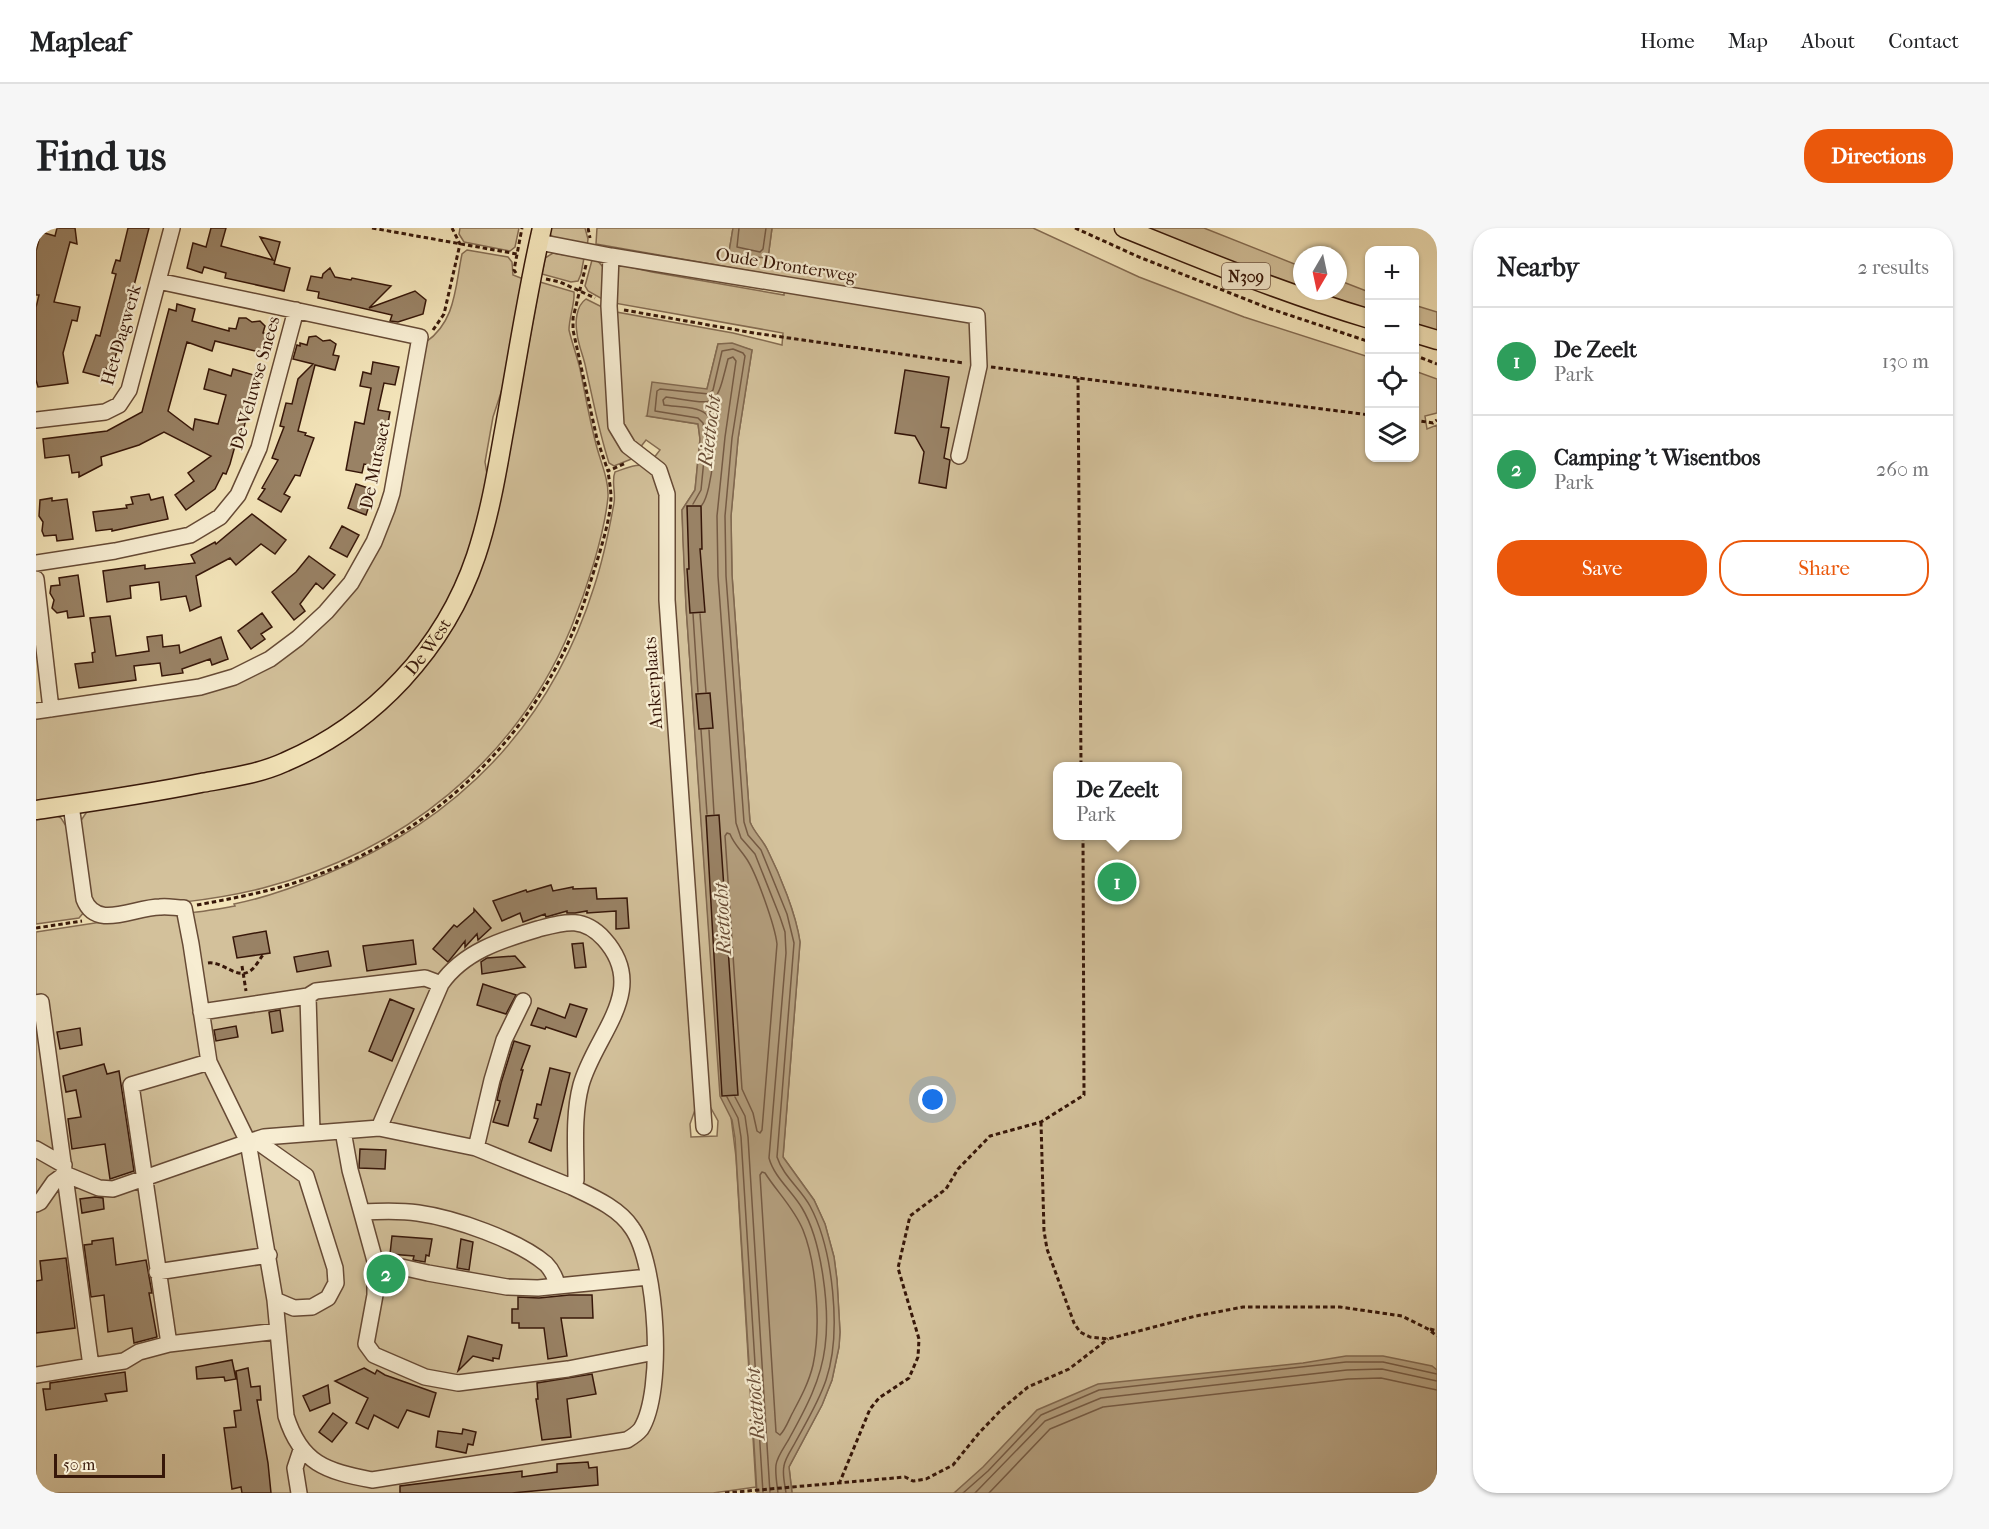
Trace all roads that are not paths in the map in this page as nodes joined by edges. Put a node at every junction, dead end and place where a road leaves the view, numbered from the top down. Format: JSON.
{"nodes":[{"id":1,"x":172,"y":228,"type":"edge"},
{"id":2,"x":1124,"y":228,"type":"edge"},
{"id":3,"x":541,"y":235,"type":"edge"},
{"id":4,"x":611,"y":256,"type":"junction"},
{"id":5,"x":158,"y":281,"type":"junction"},
{"id":6,"x":296,"y":310,"type":"junction"},
{"id":7,"x":1365,"y":318,"type":"edge"},
{"id":8,"x":1419,"y":335,"type":"edge"},
{"id":9,"x":1437,"y":340,"type":"edge"},
{"id":10,"x":36,"y":420,"type":"edge"},
{"id":11,"x":959,"y":456,"type":"dead end"},
{"id":12,"x":36,"y":563,"type":"edge"},
{"id":13,"x":36,"y":579,"type":"edge"},
{"id":14,"x":43,"y":710,"type":"edge"},
{"id":15,"x":71,"y":805,"type":"junction"},
{"id":16,"x":36,"y":810,"type":"edge"},
{"id":17,"x":441,"y":984,"type":"junction"},
{"id":18,"x":308,"y":996,"type":"junction"},
{"id":19,"x":523,"y":1001,"type":"dead end"},
{"id":20,"x":36,"y":1003,"type":"edge"},
{"id":21,"x":201,"y":1012,"type":"junction"},
{"id":22,"x":209,"y":1062,"type":"junction"},
{"id":23,"x":704,"y":1127,"type":"dead end"},
{"id":24,"x":379,"y":1128,"type":"junction"},
{"id":25,"x":343,"y":1131,"type":"junction"},
{"id":26,"x":312,"y":1132,"type":"junction"},
{"id":27,"x":251,"y":1141,"type":"junction"},
{"id":28,"x":476,"y":1148,"type":"junction"},
{"id":29,"x":36,"y":1149,"type":"edge"},
{"id":30,"x":65,"y":1169,"type":"junction"},
{"id":31,"x":144,"y":1180,"type":"junction"},
{"id":32,"x":572,"y":1186,"type":"junction"},
{"id":33,"x":36,"y":1204,"type":"edge"},
{"id":34,"x":362,"y":1212,"type":"junction"},
{"id":35,"x":269,"y":1256,"type":"junction"},
{"id":36,"x":375,"y":1260,"type":"junction"},
{"id":37,"x":158,"y":1272,"type":"junction"},
{"id":38,"x":648,"y":1277,"type":"junction"},
{"id":39,"x":557,"y":1284,"type":"junction"},
{"id":40,"x":275,"y":1300,"type":"junction"},
{"id":41,"x":278,"y":1331,"type":"junction"},
{"id":42,"x":169,"y":1344,"type":"junction"},
{"id":43,"x":655,"y":1352,"type":"junction"},
{"id":44,"x":91,"y":1366,"type":"junction"},
{"id":45,"x":36,"y":1374,"type":"edge"},
{"id":46,"x":301,"y":1450,"type":"junction"},
{"id":47,"x":299,"y":1493,"type":"edge"}],
"edges":[{"from":1,"to":5,"type":"street","name":"Het Dagwerk"},
{"from":2,"to":7,"type":"main road","number":"N309"},
{"from":3,"to":4,"type":"street","name":"Oude Dronterweg"},
{"from":3,"to":15,"type":"main road","name":"De West"},
{"from":4,"to":11,"type":"street","name":"Oude Dronterweg"},
{"from":4,"to":23,"type":"street","name":"Ankerplaats"},
{"from":5,"to":6,"type":"street"},
{"from":5,"to":10,"type":"street","name":"Het Dagwerk"},
{"from":6,"to":12,"type":"street","name":"De Veluwse Snees"},
{"from":6,"to":14,"type":"street","name":"De Mutsaet"},
{"from":8,"to":9,"type":"main road"},
{"from":13,"to":14,"type":"street"},
{"from":15,"to":16,"type":"main road","name":"De West"},
{"from":15,"to":21,"type":"street"},
{"from":17,"to":18,"type":"street"},
{"from":17,"to":24,"type":"street"},
{"from":17,"to":32,"type":"street"},
{"from":18,"to":21,"type":"street"},
{"from":18,"to":26,"type":"street"},
{"from":19,"to":28,"type":"street"},
{"from":20,"to":30,"type":"street"},
{"from":21,"to":22,"type":"street"},
{"from":22,"to":27,"type":"street"},
{"from":22,"to":31,"type":"street"},
{"from":24,"to":25,"type":"street"},
{"from":24,"to":28,"type":"street"},
{"from":25,"to":26,"type":"street"},
{"from":25,"to":34,"type":"street"},
{"from":26,"to":27,"type":"street"},
{"from":27,"to":31,"type":"street"},
{"from":27,"to":35,"type":"street"},
{"from":27,"to":40,"type":"street"},
{"from":28,"to":32,"type":"street"},
{"from":29,"to":30,"type":"street"},
{"from":30,"to":31,"type":"street"},
{"from":30,"to":33,"type":"street"},
{"from":30,"to":44,"type":"street"},
{"from":31,"to":37,"type":"street"},
{"from":32,"to":38,"type":"street"},
{"from":34,"to":36,"type":"street"},
{"from":34,"to":39,"type":"street"},
{"from":35,"to":37,"type":"street"},
{"from":35,"to":40,"type":"street"},
{"from":36,"to":39,"type":"street"},
{"from":36,"to":43,"type":"street"},
{"from":37,"to":42,"type":"street"},
{"from":38,"to":39,"type":"street"},
{"from":38,"to":43,"type":"street"},
{"from":40,"to":41,"type":"street"},
{"from":41,"to":42,"type":"street"},
{"from":41,"to":46,"type":"street"},
{"from":42,"to":44,"type":"street"},
{"from":43,"to":46,"type":"street"},
{"from":44,"to":45,"type":"street"},
{"from":46,"to":47,"type":"street"}]}
